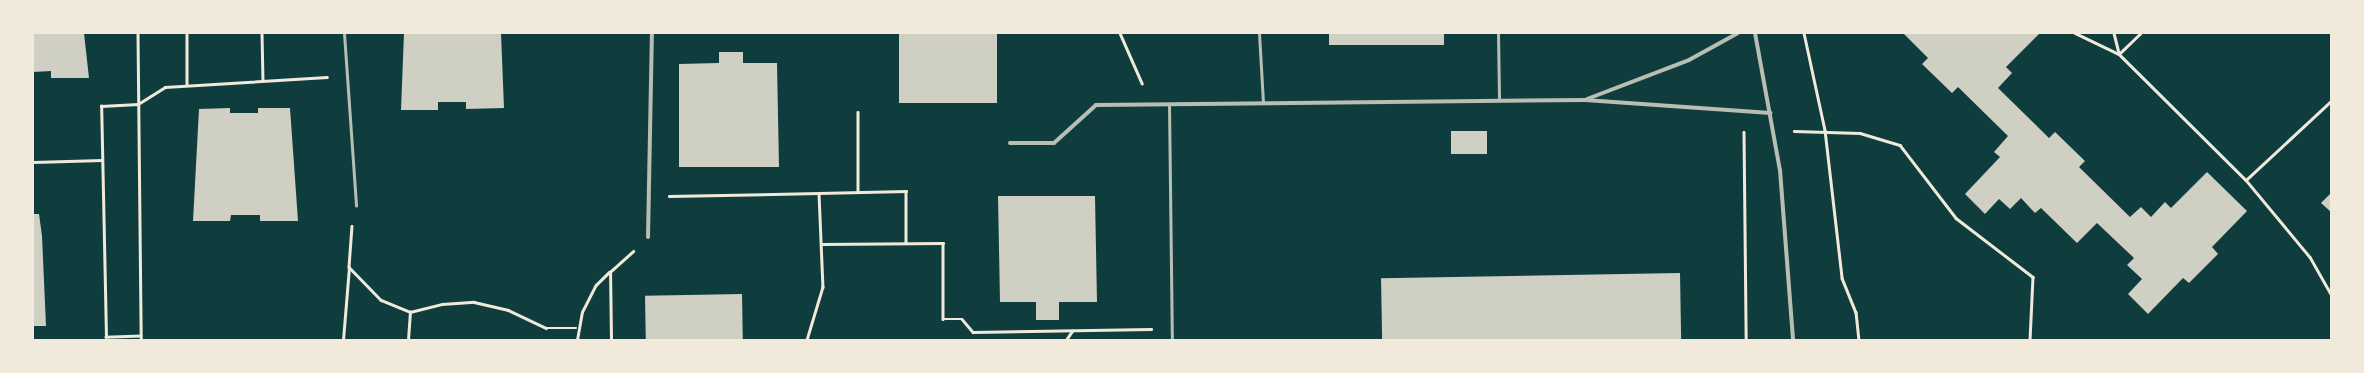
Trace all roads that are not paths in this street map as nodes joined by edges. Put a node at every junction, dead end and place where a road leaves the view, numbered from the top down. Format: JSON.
{"nodes":[{"id":1,"x":344,"y":33,"type":"edge"},
{"id":2,"x":652,"y":33,"type":"edge"},
{"id":3,"x":1259,"y":33,"type":"edge"},
{"id":4,"x":1498,"y":33,"type":"edge"},
{"id":5,"x":1738,"y":33,"type":"edge"},
{"id":6,"x":1755,"y":33,"type":"edge"},
{"id":7,"x":1500,"y":100,"type":"junction"},
{"id":8,"x":1585,"y":100,"type":"junction"},
{"id":9,"x":1263,"y":103,"type":"junction"},
{"id":10,"x":1169,"y":104,"type":"junction"},
{"id":11,"x":1771,"y":113,"type":"junction"},
{"id":12,"x":1010,"y":143,"type":"dead end"},
{"id":13,"x":356,"y":206,"type":"road end"},
{"id":14,"x":648,"y":237,"type":"road end"},
{"id":15,"x":1172,"y":340,"type":"edge"},
{"id":16,"x":1793,"y":340,"type":"edge"}],
"edges":[{"from":1,"to":13,"type":"lane"},
{"from":2,"to":14,"type":"street"},
{"from":3,"to":9,"type":"lane"},
{"from":4,"to":7,"type":"lane"},
{"from":5,"to":8,"type":"street"},
{"from":6,"to":11,"type":"street"},
{"from":7,"to":8,"type":"street"},
{"from":7,"to":9,"type":"street"},
{"from":8,"to":11,"type":"street"},
{"from":9,"to":10,"type":"street"},
{"from":10,"to":12,"type":"street"},
{"from":10,"to":15,"type":"lane"},
{"from":11,"to":16,"type":"street"}]}
